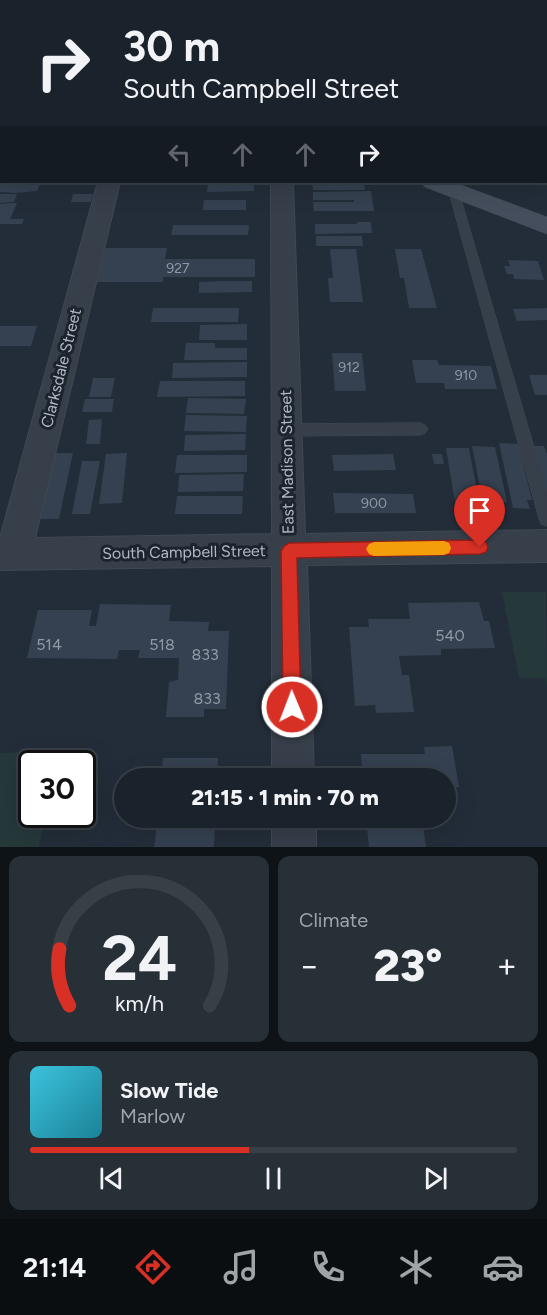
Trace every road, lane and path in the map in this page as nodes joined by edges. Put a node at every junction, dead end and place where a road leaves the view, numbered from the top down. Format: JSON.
{"nodes":[{"id":1,"x":109,"y":183,"type":"edge"},
{"id":2,"x":282,"y":183,"type":"edge"},
{"id":3,"x":443,"y":185,"type":"edge"},
{"id":4,"x":547,"y":226,"type":"edge"},
{"id":5,"x":420,"y":429,"type":"dead end"},
{"id":6,"x":287,"y":430,"type":"junction"},
{"id":7,"x":547,"y":519,"type":"edge"},
{"id":8,"x":547,"y":546,"type":"edge"},
{"id":9,"x":289,"y":551,"type":"junction"},
{"id":10,"x":7,"y":554,"type":"edge"},
{"id":11,"x":293,"y":768,"type":"edge"},
{"id":12,"x":294,"y":828,"type":"edge"},
{"id":13,"x":294,"y":847,"type":"edge"}],
"edges":[{"from":1,"to":10,"type":"street","name":"Clarksdale Street"},
{"from":2,"to":6,"type":"street","name":"East Madison Street"},
{"from":3,"to":4,"type":"main road"},
{"from":3,"to":7,"type":"lane"},
{"from":5,"to":6,"type":"lane"},
{"from":6,"to":9,"type":"street","name":"East Madison Street"},
{"from":8,"to":9,"type":"street","name":"South Campbell Street"},
{"from":9,"to":10,"type":"street","name":"South Campbell Street"},
{"from":9,"to":11,"type":"street","name":"East Madison Street"},
{"from":12,"to":13,"type":"street"}]}
